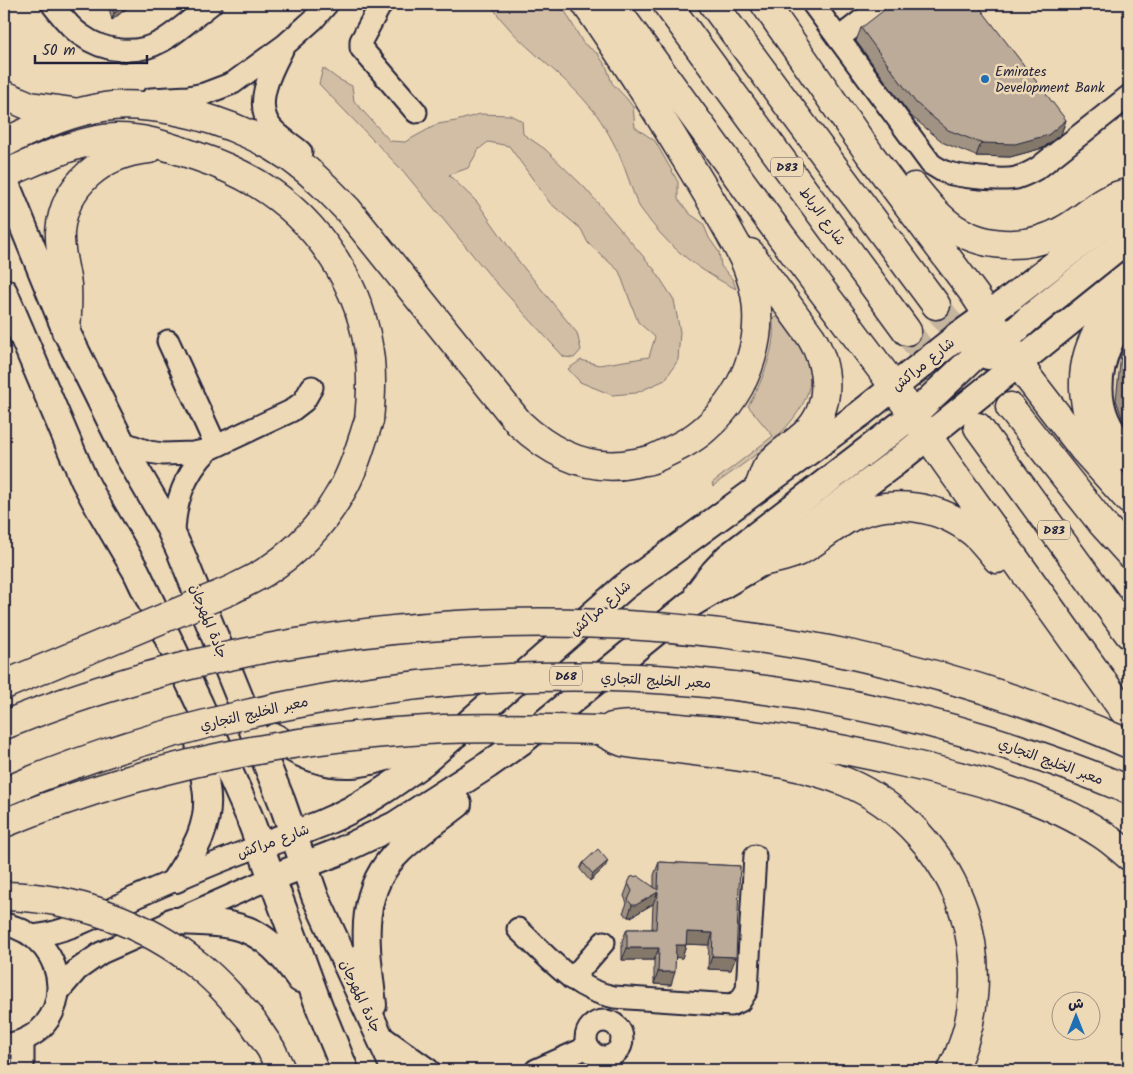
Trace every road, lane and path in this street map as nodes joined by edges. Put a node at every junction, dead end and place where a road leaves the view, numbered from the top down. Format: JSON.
{"nodes":[{"id":1,"x":52,"y":4,"type":"edge"},
{"id":2,"x":211,"y":4,"type":"edge"},
{"id":3,"x":381,"y":4,"type":"edge"},
{"id":4,"x":586,"y":4,"type":"edge"},
{"id":5,"x":612,"y":4,"type":"edge"},
{"id":6,"x":667,"y":4,"type":"edge"},
{"id":7,"x":713,"y":4,"type":"edge"},
{"id":8,"x":765,"y":4,"type":"edge"},
{"id":9,"x":813,"y":4,"type":"edge"},
{"id":10,"x":884,"y":4,"type":"edge"},
{"id":11,"x":327,"y":10,"type":"edge"},
{"id":12,"x":838,"y":38,"type":"junction"},
{"id":13,"x":285,"y":45,"type":"junction"},
{"id":14,"x":4,"y":95,"type":"edge"},
{"id":15,"x":1129,"y":96,"type":"edge"},
{"id":16,"x":126,"y":105,"type":"junction"},
{"id":17,"x":416,"y":112,"type":"dead end"},
{"id":18,"x":77,"y":113,"type":"junction"},
{"id":19,"x":4,"y":143,"type":"edge"},
{"id":20,"x":176,"y":150,"type":"junction"},
{"id":21,"x":869,"y":153,"type":"junction"},
{"id":22,"x":4,"y":174,"type":"edge"},
{"id":23,"x":4,"y":179,"type":"edge"},
{"id":24,"x":320,"y":182,"type":"junction"},
{"id":25,"x":1129,"y":193,"type":"edge"},
{"id":26,"x":1129,"y":206,"type":"edge"},
{"id":27,"x":720,"y":215,"type":"junction"},
{"id":28,"x":1129,"y":238,"type":"edge"},
{"id":29,"x":1129,"y":274,"type":"edge"},
{"id":30,"x":1129,"y":291,"type":"edge"},
{"id":31,"x":4,"y":292,"type":"edge"},
{"id":32,"x":936,"y":305,"type":"tunnel mouth"},
{"id":33,"x":1129,"y":320,"type":"edge"},
{"id":34,"x":66,"y":331,"type":"junction"},
{"id":35,"x":907,"y":331,"type":"tunnel mouth"},
{"id":36,"x":986,"y":336,"type":"junction"},
{"id":37,"x":168,"y":341,"type":"dead end"},
{"id":38,"x":1019,"y":363,"type":"junction"},
{"id":39,"x":312,"y":387,"type":"dead end"},
{"id":40,"x":894,"y":388,"type":"junction"},
{"id":41,"x":1010,"y":407,"type":"tunnel mouth"},
{"id":42,"x":920,"y":425,"type":"junction"},
{"id":43,"x":978,"y":427,"type":"tunnel mouth"},
{"id":44,"x":121,"y":442,"type":"junction"},
{"id":45,"x":212,"y":448,"type":"junction"},
{"id":46,"x":1129,"y":451,"type":"edge"},
{"id":47,"x":760,"y":487,"type":"junction"},
{"id":48,"x":1129,"y":487,"type":"edge"},
{"id":49,"x":1129,"y":500,"type":"edge"},
{"id":50,"x":174,"y":537,"type":"junction"},
{"id":51,"x":1129,"y":553,"type":"edge"},
{"id":52,"x":762,"y":562,"type":"junction"},
{"id":53,"x":1038,"y":592,"type":"junction"},
{"id":54,"x":689,"y":605,"type":"junction"},
{"id":55,"x":1129,"y":634,"type":"edge"},
{"id":56,"x":4,"y":685,"type":"edge"},
{"id":57,"x":200,"y":703,"type":"junction"},
{"id":58,"x":242,"y":704,"type":"junction"},
{"id":59,"x":1129,"y":718,"type":"edge"},
{"id":60,"x":470,"y":722,"type":"junction"},
{"id":61,"x":4,"y":724,"type":"edge"},
{"id":62,"x":599,"y":730,"type":"junction"},
{"id":63,"x":1129,"y":744,"type":"edge"},
{"id":64,"x":488,"y":765,"type":"junction"},
{"id":65,"x":1129,"y":790,"type":"edge"},
{"id":66,"x":4,"y":792,"type":"edge"},
{"id":67,"x":4,"y":823,"type":"edge"},
{"id":68,"x":293,"y":834,"type":"junction"},
{"id":69,"x":260,"y":846,"type":"junction"},
{"id":70,"x":755,"y":856,"type":"dead end"},
{"id":71,"x":1129,"y":856,"type":"edge"},
{"id":72,"x":304,"y":865,"type":"junction"},
{"id":73,"x":272,"y":878,"type":"junction"},
{"id":74,"x":176,"y":879,"type":"junction"},
{"id":75,"x":4,"y":896,"type":"edge"},
{"id":76,"x":173,"y":921,"type":"junction"},
{"id":77,"x":4,"y":924,"type":"edge"},
{"id":78,"x":518,"y":930,"type":"dead end"},
{"id":79,"x":33,"y":936,"type":"junction"},
{"id":80,"x":604,"y":942,"type":"dead end"},
{"id":81,"x":572,"y":979,"type":"junction"},
{"id":82,"x":59,"y":991,"type":"junction"},
{"id":83,"x":614,"y":997,"type":"junction"},
{"id":84,"x":319,"y":1006,"type":"junction"},
{"id":85,"x":609,"y":1022,"type":"junction"},
{"id":86,"x":376,"y":1030,"type":"junction"},
{"id":87,"x":13,"y":1043,"type":"edge"},
{"id":88,"x":588,"y":1047,"type":"junction"},
{"id":89,"x":22,"y":1070,"type":"edge"},
{"id":90,"x":282,"y":1070,"type":"edge"},
{"id":91,"x":345,"y":1070,"type":"edge"},
{"id":92,"x":395,"y":1070,"type":"edge"},
{"id":93,"x":429,"y":1070,"type":"edge"},
{"id":94,"x":536,"y":1070,"type":"edge"},
{"id":95,"x":952,"y":1070,"type":"edge"}],
"edges":[{"from":1,"to":2,"type":"street"},
{"from":3,"to":17,"type":"street"},
{"from":4,"to":27,"type":"highway"},
{"from":5,"to":40,"type":"highway"},
{"from":6,"to":35,"type":"highway","name":"شارع الرباط","number":"D83"},
{"from":7,"to":32,"type":"highway","number":"D83"},
{"from":8,"to":21,"type":"highway"},
{"from":9,"to":12,"type":"street"},
{"from":10,"to":12,"type":"street"},
{"from":11,"to":13,"type":"street"},
{"from":12,"to":15,"type":"street"},
{"from":13,"to":16,"type":"street"},
{"from":13,"to":24,"type":"street"},
{"from":14,"to":18,"type":"highway"},
{"from":16,"to":18,"type":"highway"},
{"from":16,"to":24,"type":"highway"},
{"from":18,"to":19,"type":"highway"},
{"from":20,"to":22,"type":"highway"},
{"from":20,"to":34,"type":"highway"},
{"from":20,"to":56,"type":"highway","bridge":true},
{"from":21,"to":25,"type":"highway"},
{"from":21,"to":36,"type":"highway"},
{"from":23,"to":34,"type":"main road","name":"جادة المهرجان"},
{"from":24,"to":27,"type":"highway"},
{"from":26,"to":36,"type":"main road","name":"شارع مراكش"},
{"from":27,"to":47,"type":"highway"},
{"from":28,"to":36,"type":"main road"},
{"from":29,"to":38,"type":"main road"},
{"from":30,"to":48,"type":"highway"},
{"from":31,"to":57,"type":"main road"},
{"from":33,"to":46,"type":"street"},
{"from":34,"to":44,"type":"main road","name":"جادة المهرجان"},
{"from":36,"to":38,"type":"highway"},
{"from":36,"to":40,"type":"main road","name":"شارع مراكش"},
{"from":36,"to":42,"type":"main road"},
{"from":37,"to":45,"type":"street"},
{"from":38,"to":42,"type":"main road"},
{"from":38,"to":49,"type":"highway"},
{"from":39,"to":45,"type":"street"},
{"from":40,"to":42,"type":"highway"},
{"from":40,"to":47,"type":"main road","name":"شارع مراكش"},
{"from":41,"to":51,"type":"highway"},
{"from":42,"to":52,"type":"main road"},
{"from":42,"to":53,"type":"highway"},
{"from":42,"to":54,"type":"main road"},
{"from":43,"to":55,"type":"highway","number":"D83"},
{"from":44,"to":45,"type":"street"},
{"from":44,"to":50,"type":"main road","name":"جادة المهرجان"},
{"from":45,"to":50,"type":"street"},
{"from":47,"to":60,"type":"main road","name":"شارع مراكش"},
{"from":50,"to":58,"type":"main road","name":"جادة المهرجان"},
{"from":52,"to":53,"type":"highway"},
{"from":52,"to":54,"type":"main road"},
{"from":53,"to":59,"type":"highway"},
{"from":54,"to":64,"type":"main road"},
{"from":57,"to":69,"type":"main road"},
{"from":57,"to":74,"type":"main road"},
{"from":58,"to":60,"type":"main road"},
{"from":58,"to":68,"type":"main road","name":"جادة المهرجان"},
{"from":60,"to":68,"type":"main road","name":"شارع مراكش"},
{"from":61,"to":63,"type":"highway","bridge":true},
{"from":62,"to":67,"type":"highway","bridge":true},
{"from":62,"to":71,"type":"highway"},
{"from":62,"to":95,"type":"highway"},
{"from":64,"to":72,"type":"main road"},
{"from":64,"to":86,"type":"main road"},
{"from":65,"to":66,"type":"highway","name":"معبر الخليج التجاري","number":"D68","bridge":true},
{"from":68,"to":69,"type":"main road","name":"شارع مراكش"},
{"from":68,"to":72,"type":"main road","name":"جادة المهرجان"},
{"from":69,"to":73,"type":"main road"},
{"from":69,"to":74,"type":"street","name":"شارع مراكش"},
{"from":70,"to":83,"type":"street"},
{"from":72,"to":73,"type":"main road"},
{"from":72,"to":86,"type":"main road","name":"جادة المهرجان"},
{"from":73,"to":76,"type":"street"},
{"from":73,"to":84,"type":"main road"},
{"from":74,"to":79,"type":"street","name":"شارع مراكش"},
{"from":75,"to":90,"type":"highway","bridge":true},
{"from":76,"to":82,"type":"street"},
{"from":76,"to":84,"type":"main road"},
{"from":77,"to":79,"type":"street"},
{"from":78,"to":81,"type":"street"},
{"from":79,"to":82,"type":"street"},
{"from":80,"to":81,"type":"street"},
{"from":81,"to":83,"type":"street"},
{"from":82,"to":87,"type":"street"},
{"from":83,"to":85,"type":"street"},
{"from":84,"to":91,"type":"main road"},
{"from":85,"to":88,"type":"street"},
{"from":85,"to":88,"type":"street"},
{"from":86,"to":92,"type":"main road","name":"جادة المهرجان"},
{"from":86,"to":93,"type":"street"},
{"from":87,"to":89,"type":"street"},
{"from":88,"to":94,"type":"street"}]}
